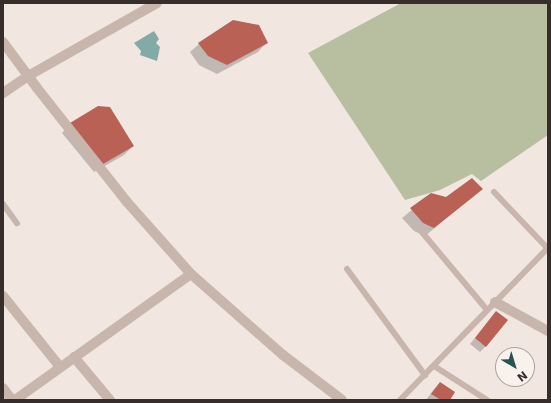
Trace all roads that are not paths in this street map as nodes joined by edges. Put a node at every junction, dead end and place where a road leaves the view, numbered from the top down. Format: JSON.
{"nodes":[{"id":1,"x":157,"y":3,"type":"edge"},
{"id":2,"x":3,"y":42,"type":"edge"},
{"id":3,"x":28,"y":76,"type":"junction"},
{"id":4,"x":3,"y":93,"type":"edge"},
{"id":5,"x":494,"y":192,"type":"dead end"},
{"id":6,"x":3,"y":204,"type":"edge"},
{"id":7,"x":17,"y":223,"type":"dead end"},
{"id":8,"x":421,"y":231,"type":"dead end"},
{"id":9,"x":548,"y":248,"type":"edge"},
{"id":10,"x":347,"y":269,"type":"dead end"},
{"id":11,"x":190,"y":274,"type":"junction"},
{"id":12,"x":3,"y":296,"type":"edge"},
{"id":13,"x":495,"y":302,"type":"junction"},
{"id":14,"x":487,"y":310,"type":"junction"},
{"id":15,"x":548,"y":331,"type":"edge"},
{"id":16,"x":74,"y":357,"type":"junction"},
{"id":17,"x":434,"y":366,"type":"junction"},
{"id":18,"x":60,"y":367,"type":"junction"},
{"id":19,"x":425,"y":375,"type":"junction"},
{"id":20,"x":3,"y":388,"type":"edge"},
{"id":21,"x":12,"y":400,"type":"edge"},
{"id":22,"x":15,"y":400,"type":"edge"},
{"id":23,"x":110,"y":400,"type":"edge"},
{"id":24,"x":342,"y":400,"type":"edge"},
{"id":25,"x":400,"y":400,"type":"edge"},
{"id":26,"x":487,"y":400,"type":"edge"}],
"edges":[{"from":1,"to":3,"type":"street"},
{"from":2,"to":3,"type":"street"},
{"from":3,"to":4,"type":"street"},
{"from":3,"to":11,"type":"street"},
{"from":5,"to":9,"type":"lane"},
{"from":6,"to":7,"type":"lane"},
{"from":8,"to":14,"type":"lane"},
{"from":9,"to":13,"type":"lane"},
{"from":10,"to":19,"type":"lane"},
{"from":11,"to":16,"type":"street"},
{"from":11,"to":24,"type":"street"},
{"from":12,"to":18,"type":"street"},
{"from":13,"to":14,"type":"lane"},
{"from":13,"to":15,"type":"street"},
{"from":14,"to":17,"type":"lane"},
{"from":16,"to":18,"type":"street"},
{"from":16,"to":23,"type":"street"},
{"from":17,"to":19,"type":"lane"},
{"from":17,"to":26,"type":"lane"},
{"from":18,"to":22,"type":"street"},
{"from":19,"to":25,"type":"lane"},
{"from":20,"to":21,"type":"street"}]}
